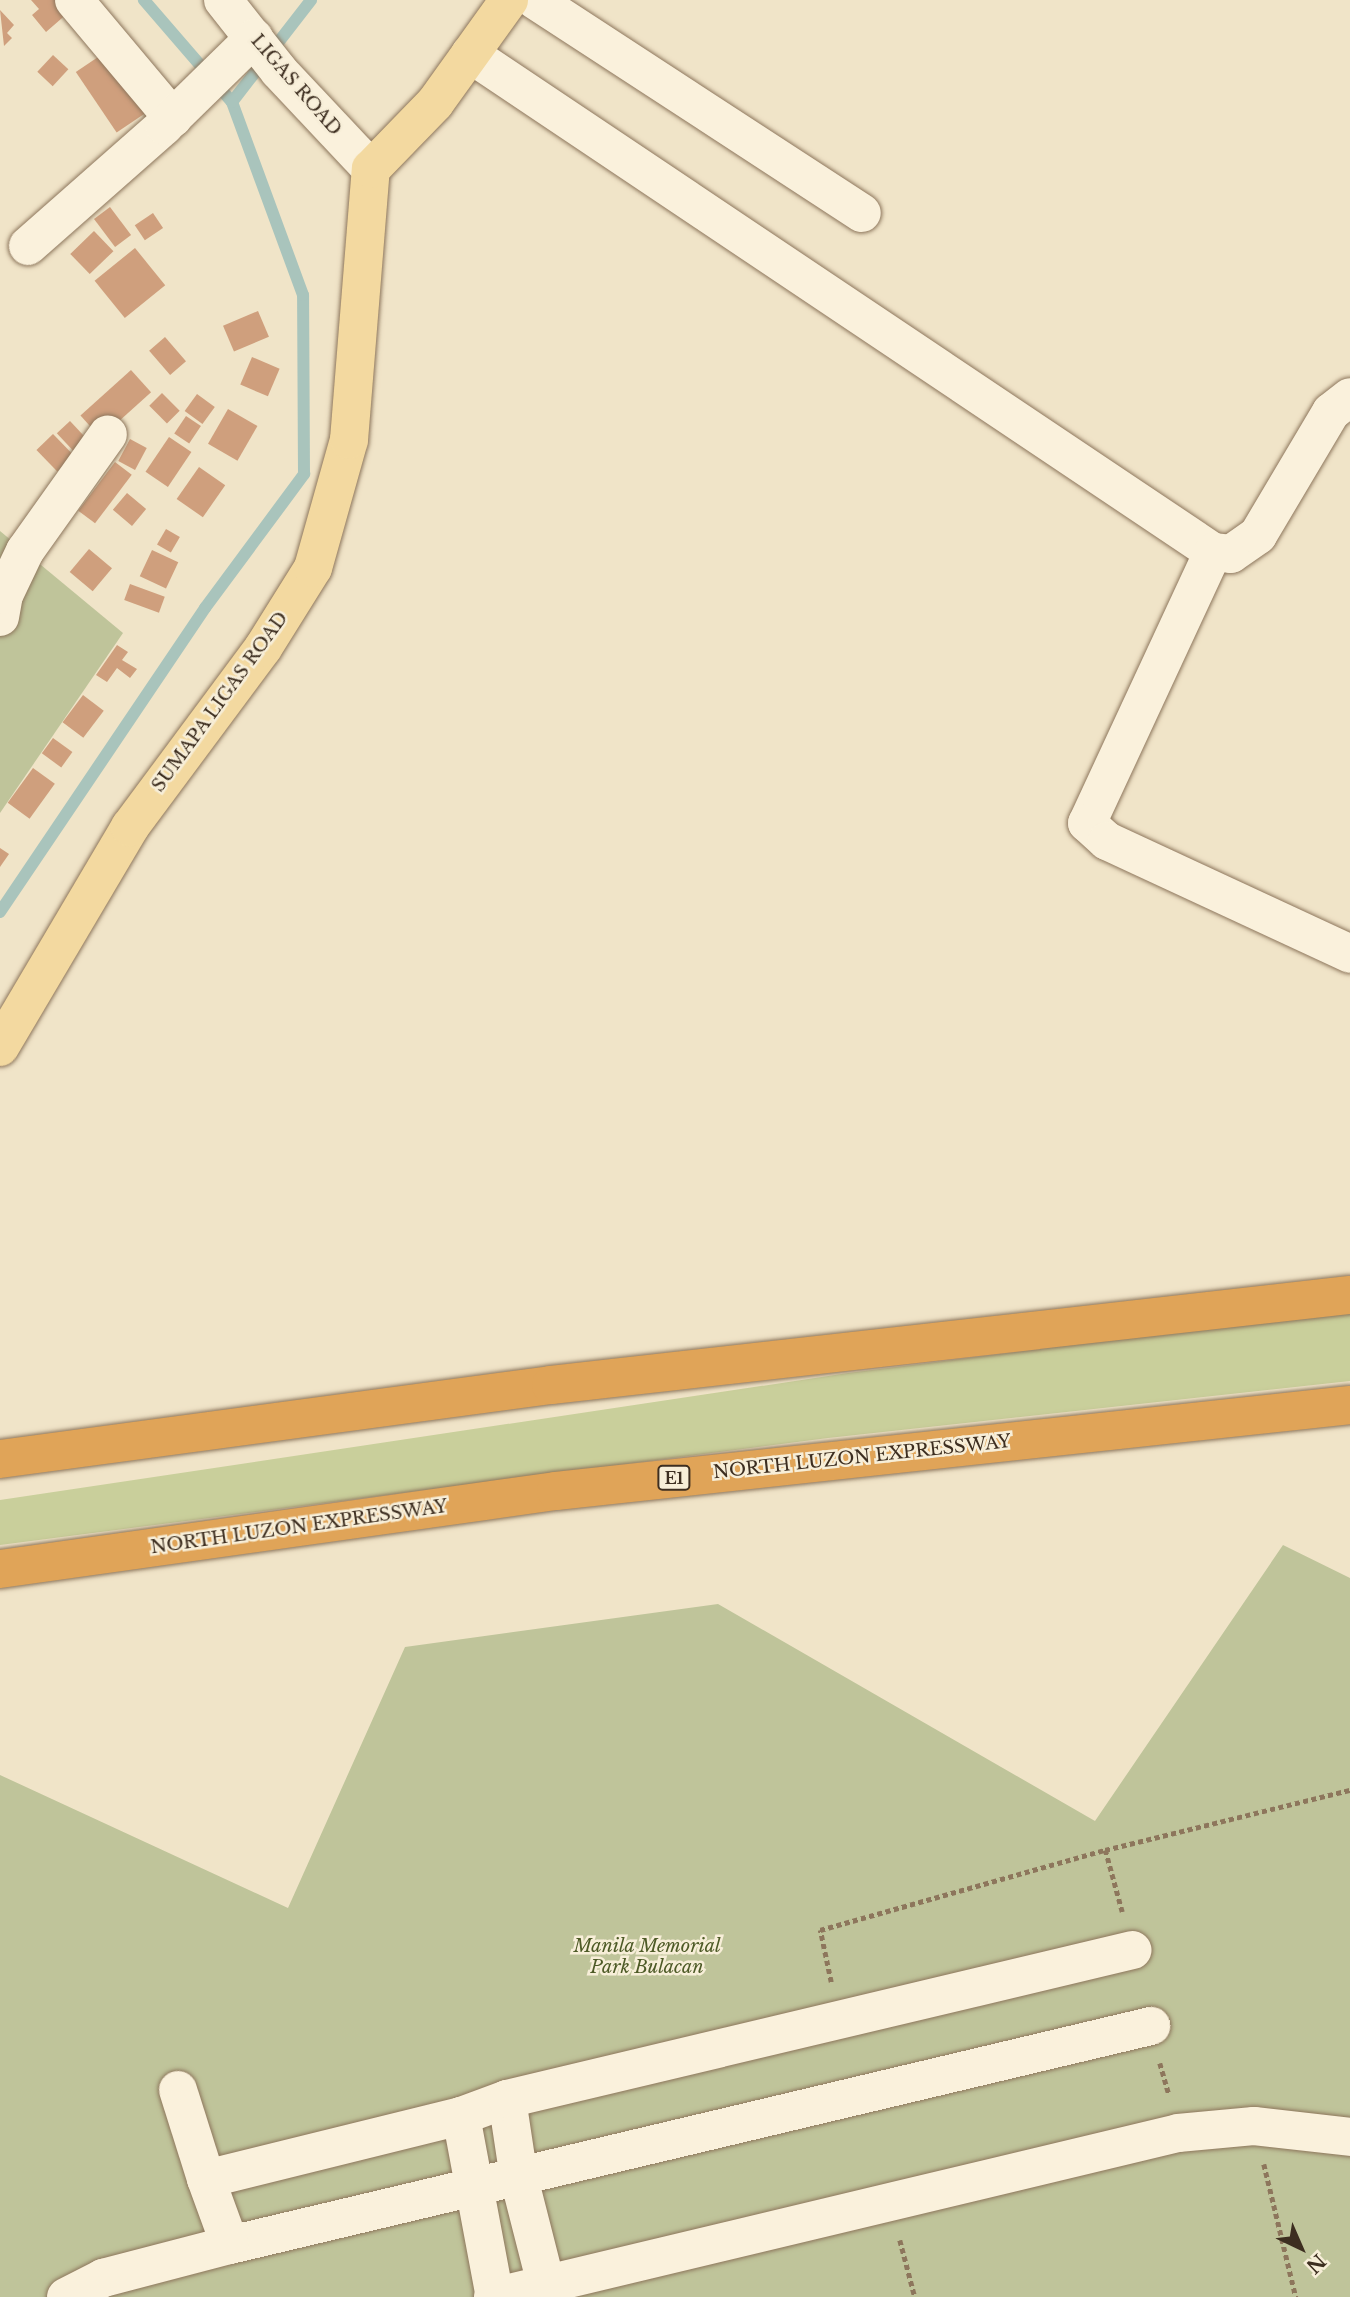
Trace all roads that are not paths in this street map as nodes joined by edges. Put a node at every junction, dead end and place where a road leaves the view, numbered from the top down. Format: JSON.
{"nodes":[{"id":1,"x":74,"y":0,"type":"edge"},
{"id":2,"x":223,"y":0,"type":"edge"},
{"id":3,"x":509,"y":0,"type":"edge"},
{"id":4,"x":535,"y":0,"type":"edge"},
{"id":5,"x":246,"y":47,"type":"junction"},
{"id":6,"x":470,"y":54,"type":"junction"},
{"id":7,"x":185,"y":106,"type":"junction"},
{"id":8,"x":371,"y":169,"type":"junction"},
{"id":9,"x":862,"y":214,"type":"dead end"},
{"id":10,"x":28,"y":246,"type":"dead end"},
{"id":11,"x":1350,"y":397,"type":"edge"},
{"id":12,"x":108,"y":434,"type":"dead end"},
{"id":13,"x":1213,"y":552,"type":"junction"},
{"id":14,"x":1,"y":602,"type":"edge"},
{"id":15,"x":1350,"y":954,"type":"edge"},
{"id":16,"x":0,"y":1046,"type":"edge"},
{"id":17,"x":1350,"y":1295,"type":"edge"},
{"id":18,"x":1350,"y":1405,"type":"edge"},
{"id":19,"x":0,"y":1459,"type":"edge"},
{"id":20,"x":0,"y":1569,"type":"edge"},
{"id":21,"x":1133,"y":1950,"type":"road end"},
{"id":22,"x":1151,"y":2026,"type":"dead end"},
{"id":23,"x":178,"y":2090,"type":"dead end"},
{"id":24,"x":507,"y":2099,"type":"junction"},
{"id":25,"x":461,"y":2116,"type":"junction"},
{"id":26,"x":1350,"y":2137,"type":"edge"},
{"id":27,"x":519,"y":2178,"type":"junction"},
{"id":28,"x":206,"y":2179,"type":"junction"},
{"id":29,"x":472,"y":2188,"type":"junction"},
{"id":30,"x":230,"y":2245,"type":"junction"},
{"id":31,"x":546,"y":2284,"type":"junction"},
{"id":32,"x":66,"y":2297,"type":"edge"},
{"id":33,"x":494,"y":2297,"type":"edge"}],
"edges":[{"from":1,"to":7,"type":"street"},
{"from":2,"to":5,"type":"street","name":"LIGAS ROAD"},
{"from":3,"to":6,"type":"main road"},
{"from":4,"to":9,"type":"street"},
{"from":5,"to":7,"type":"street"},
{"from":5,"to":8,"type":"street","name":"LIGAS ROAD"},
{"from":6,"to":8,"type":"main road"},
{"from":6,"to":13,"type":"street"},
{"from":7,"to":10,"type":"street"},
{"from":8,"to":16,"type":"main road","name":"SUMAPA LIGAS ROAD"},
{"from":11,"to":13,"type":"street"},
{"from":12,"to":14,"type":"street"},
{"from":13,"to":15,"type":"street"},
{"from":17,"to":19,"type":"highway"},
{"from":18,"to":20,"type":"highway","name":"NORTH LUZON EXPRESSWAY","number":"E1"},
{"from":21,"to":24,"type":"street"},
{"from":22,"to":27,"type":"street"},
{"from":23,"to":28,"type":"street"},
{"from":24,"to":25,"type":"street"},
{"from":24,"to":27,"type":"street"},
{"from":25,"to":28,"type":"street"},
{"from":25,"to":29,"type":"street"},
{"from":26,"to":31,"type":"street"},
{"from":27,"to":29,"type":"street"},
{"from":27,"to":31,"type":"street"},
{"from":28,"to":30,"type":"street"},
{"from":29,"to":30,"type":"street"},
{"from":29,"to":33,"type":"street"},
{"from":30,"to":32,"type":"street"},
{"from":31,"to":33,"type":"street"}]}
